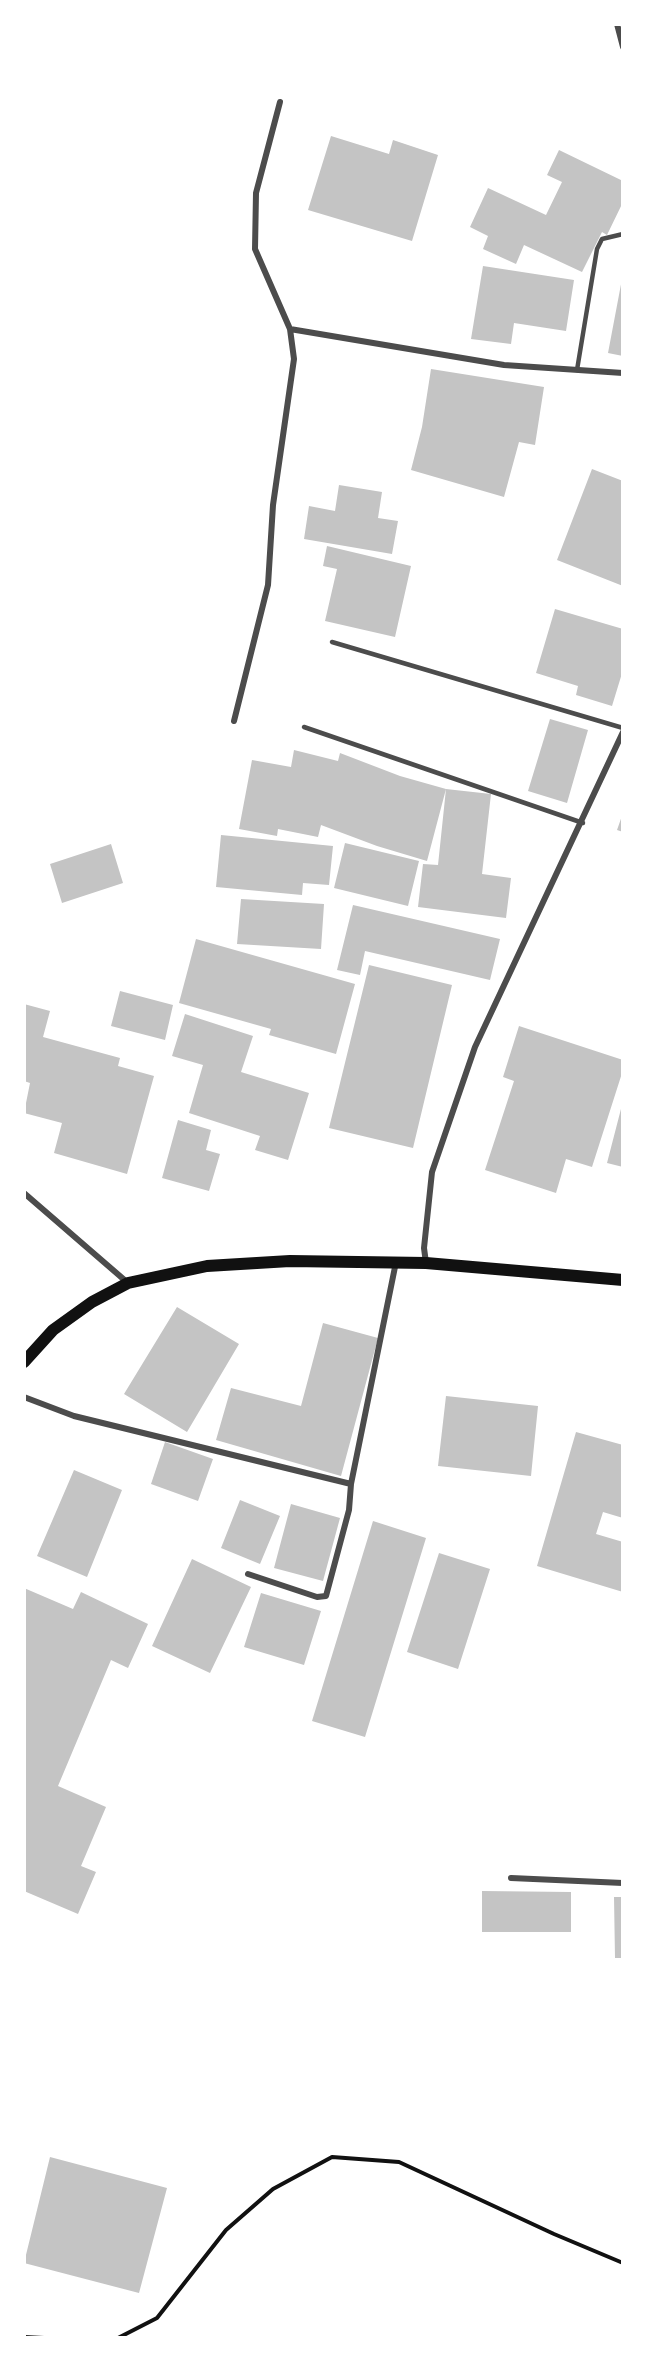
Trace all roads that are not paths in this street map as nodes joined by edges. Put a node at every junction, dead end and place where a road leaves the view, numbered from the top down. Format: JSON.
{"nodes":[{"id":1,"x":617,"y":24,"type":"edge"},
{"id":2,"x":623,"y":47,"type":"edge"},
{"id":3,"x":280,"y":102,"type":"dead end"},
{"id":4,"x":623,"y":234,"type":"edge"},
{"id":5,"x":290,"y":329,"type":"junction"},
{"id":6,"x":577,"y":371,"type":"junction"},
{"id":7,"x":623,"y":373,"type":"edge"},
{"id":8,"x":332,"y":642,"type":"dead end"},
{"id":9,"x":234,"y":722,"type":"dead end"},
{"id":10,"x":304,"y":727,"type":"dead end"},
{"id":11,"x":623,"y":730,"type":"edge"},
{"id":12,"x":583,"y":823,"type":"junction"},
{"id":13,"x":24,"y":1193,"type":"edge"},
{"id":14,"x":396,"y":1262,"type":"junction"},
{"id":15,"x":426,"y":1263,"type":"junction"},
{"id":16,"x":623,"y":1280,"type":"edge"},
{"id":17,"x":128,"y":1283,"type":"junction"},
{"id":18,"x":24,"y":1362,"type":"edge"},
{"id":19,"x":24,"y":1397,"type":"edge"},
{"id":20,"x":351,"y":1484,"type":"junction"},
{"id":21,"x":248,"y":1574,"type":"dead end"},
{"id":22,"x":511,"y":1878,"type":"dead end"},
{"id":23,"x":623,"y":1883,"type":"edge"}],
"edges":[{"from":1,"to":2,"type":"street"},
{"from":3,"to":5,"type":"street"},
{"from":4,"to":6,"type":"lane"},
{"from":5,"to":6,"type":"street"},
{"from":5,"to":9,"type":"street"},
{"from":6,"to":7,"type":"street"},
{"from":8,"to":11,"type":"lane"},
{"from":10,"to":12,"type":"lane"},
{"from":11,"to":12,"type":"street"},
{"from":12,"to":15,"type":"street"},
{"from":13,"to":17,"type":"street"},
{"from":14,"to":15,"type":"main road"},
{"from":14,"to":17,"type":"main road"},
{"from":14,"to":20,"type":"street"},
{"from":15,"to":16,"type":"main road"},
{"from":17,"to":18,"type":"main road"},
{"from":19,"to":20,"type":"street"},
{"from":20,"to":21,"type":"street"},
{"from":22,"to":23,"type":"street"}]}
